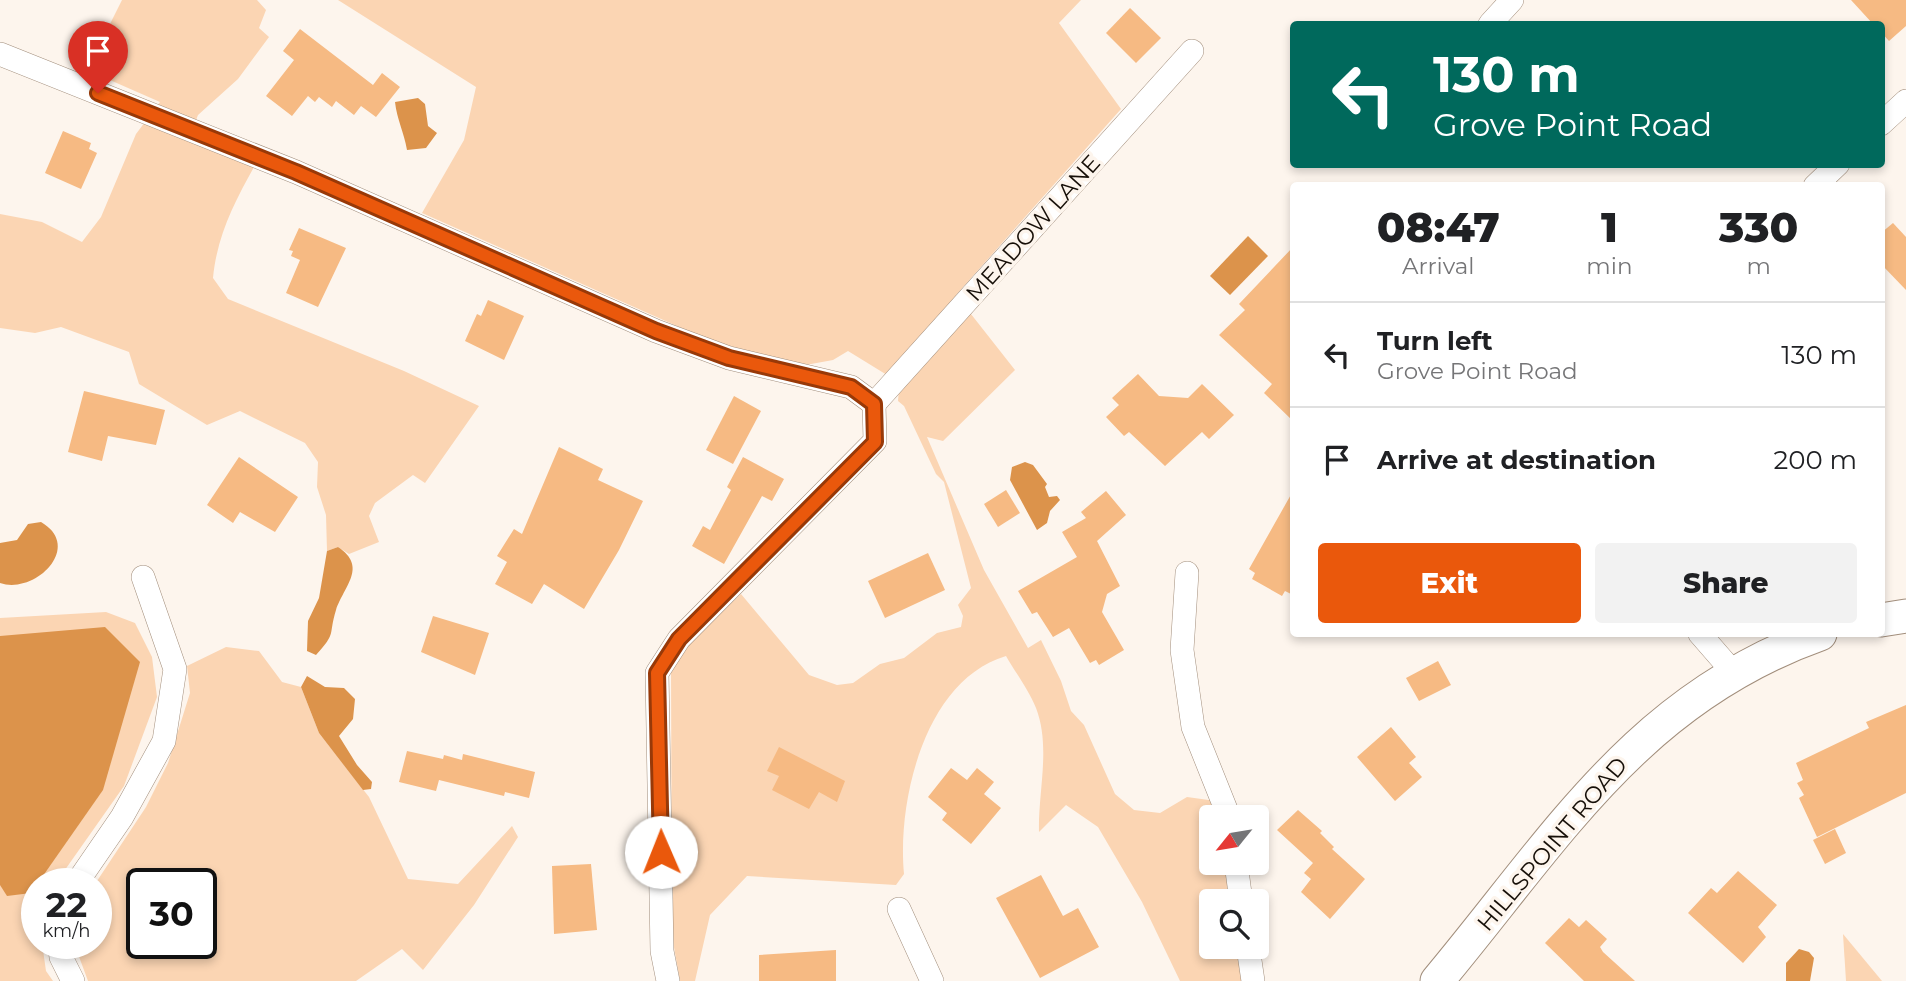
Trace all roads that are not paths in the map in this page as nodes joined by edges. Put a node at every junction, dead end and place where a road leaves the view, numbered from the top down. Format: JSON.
{"nodes":[{"id":1,"x":1512,"y":0,"type":"edge"},
{"id":2,"x":1493,"y":21,"type":"edge"},
{"id":3,"x":1192,"y":51,"type":"dead end"},
{"id":4,"x":0,"y":54,"type":"edge"},
{"id":5,"x":1906,"y":101,"type":"edge"},
{"id":6,"x":1885,"y":120,"type":"edge"},
{"id":7,"x":1834,"y":168,"type":"edge"},
{"id":8,"x":1819,"y":182,"type":"edge"},
{"id":9,"x":874,"y":404,"type":"junction"},
{"id":10,"x":1186,"y":573,"type":"dead end"},
{"id":11,"x":143,"y":578,"type":"dead end"},
{"id":12,"x":1906,"y":616,"type":"edge"},
{"id":13,"x":1885,"y":619,"type":"edge"},
{"id":14,"x":1703,"y":637,"type":"edge"},
{"id":15,"x":1811,"y":637,"type":"edge"},
{"id":16,"x":1733,"y":672,"type":"junction"},
{"id":17,"x":1224,"y":805,"type":"edge"},
{"id":18,"x":87,"y":868,"type":"edge"},
{"id":19,"x":899,"y":909,"type":"dead end"},
{"id":20,"x":62,"y":959,"type":"edge"},
{"id":21,"x":1250,"y":959,"type":"edge"},
{"id":22,"x":73,"y":981,"type":"edge"},
{"id":23,"x":668,"y":981,"type":"edge"},
{"id":24,"x":932,"y":981,"type":"edge"},
{"id":25,"x":1253,"y":981,"type":"edge"},
{"id":26,"x":1437,"y":981,"type":"edge"}],
"edges":[{"from":1,"to":2,"type":"street"},
{"from":3,"to":9,"type":"street","name":"MEADOW LANE"},
{"from":4,"to":9,"type":"street"},
{"from":5,"to":6,"type":"street"},
{"from":7,"to":8,"type":"street"},
{"from":9,"to":23,"type":"street"},
{"from":10,"to":17,"type":"street"},
{"from":11,"to":18,"type":"street"},
{"from":12,"to":13,"type":"street"},
{"from":14,"to":16,"type":"street"},
{"from":15,"to":16,"type":"street","name":"HILLSPOINT ROAD"},
{"from":16,"to":26,"type":"street","name":"HILLSPOINT ROAD"},
{"from":19,"to":24,"type":"street"},
{"from":20,"to":22,"type":"street"},
{"from":21,"to":25,"type":"street"}]}
